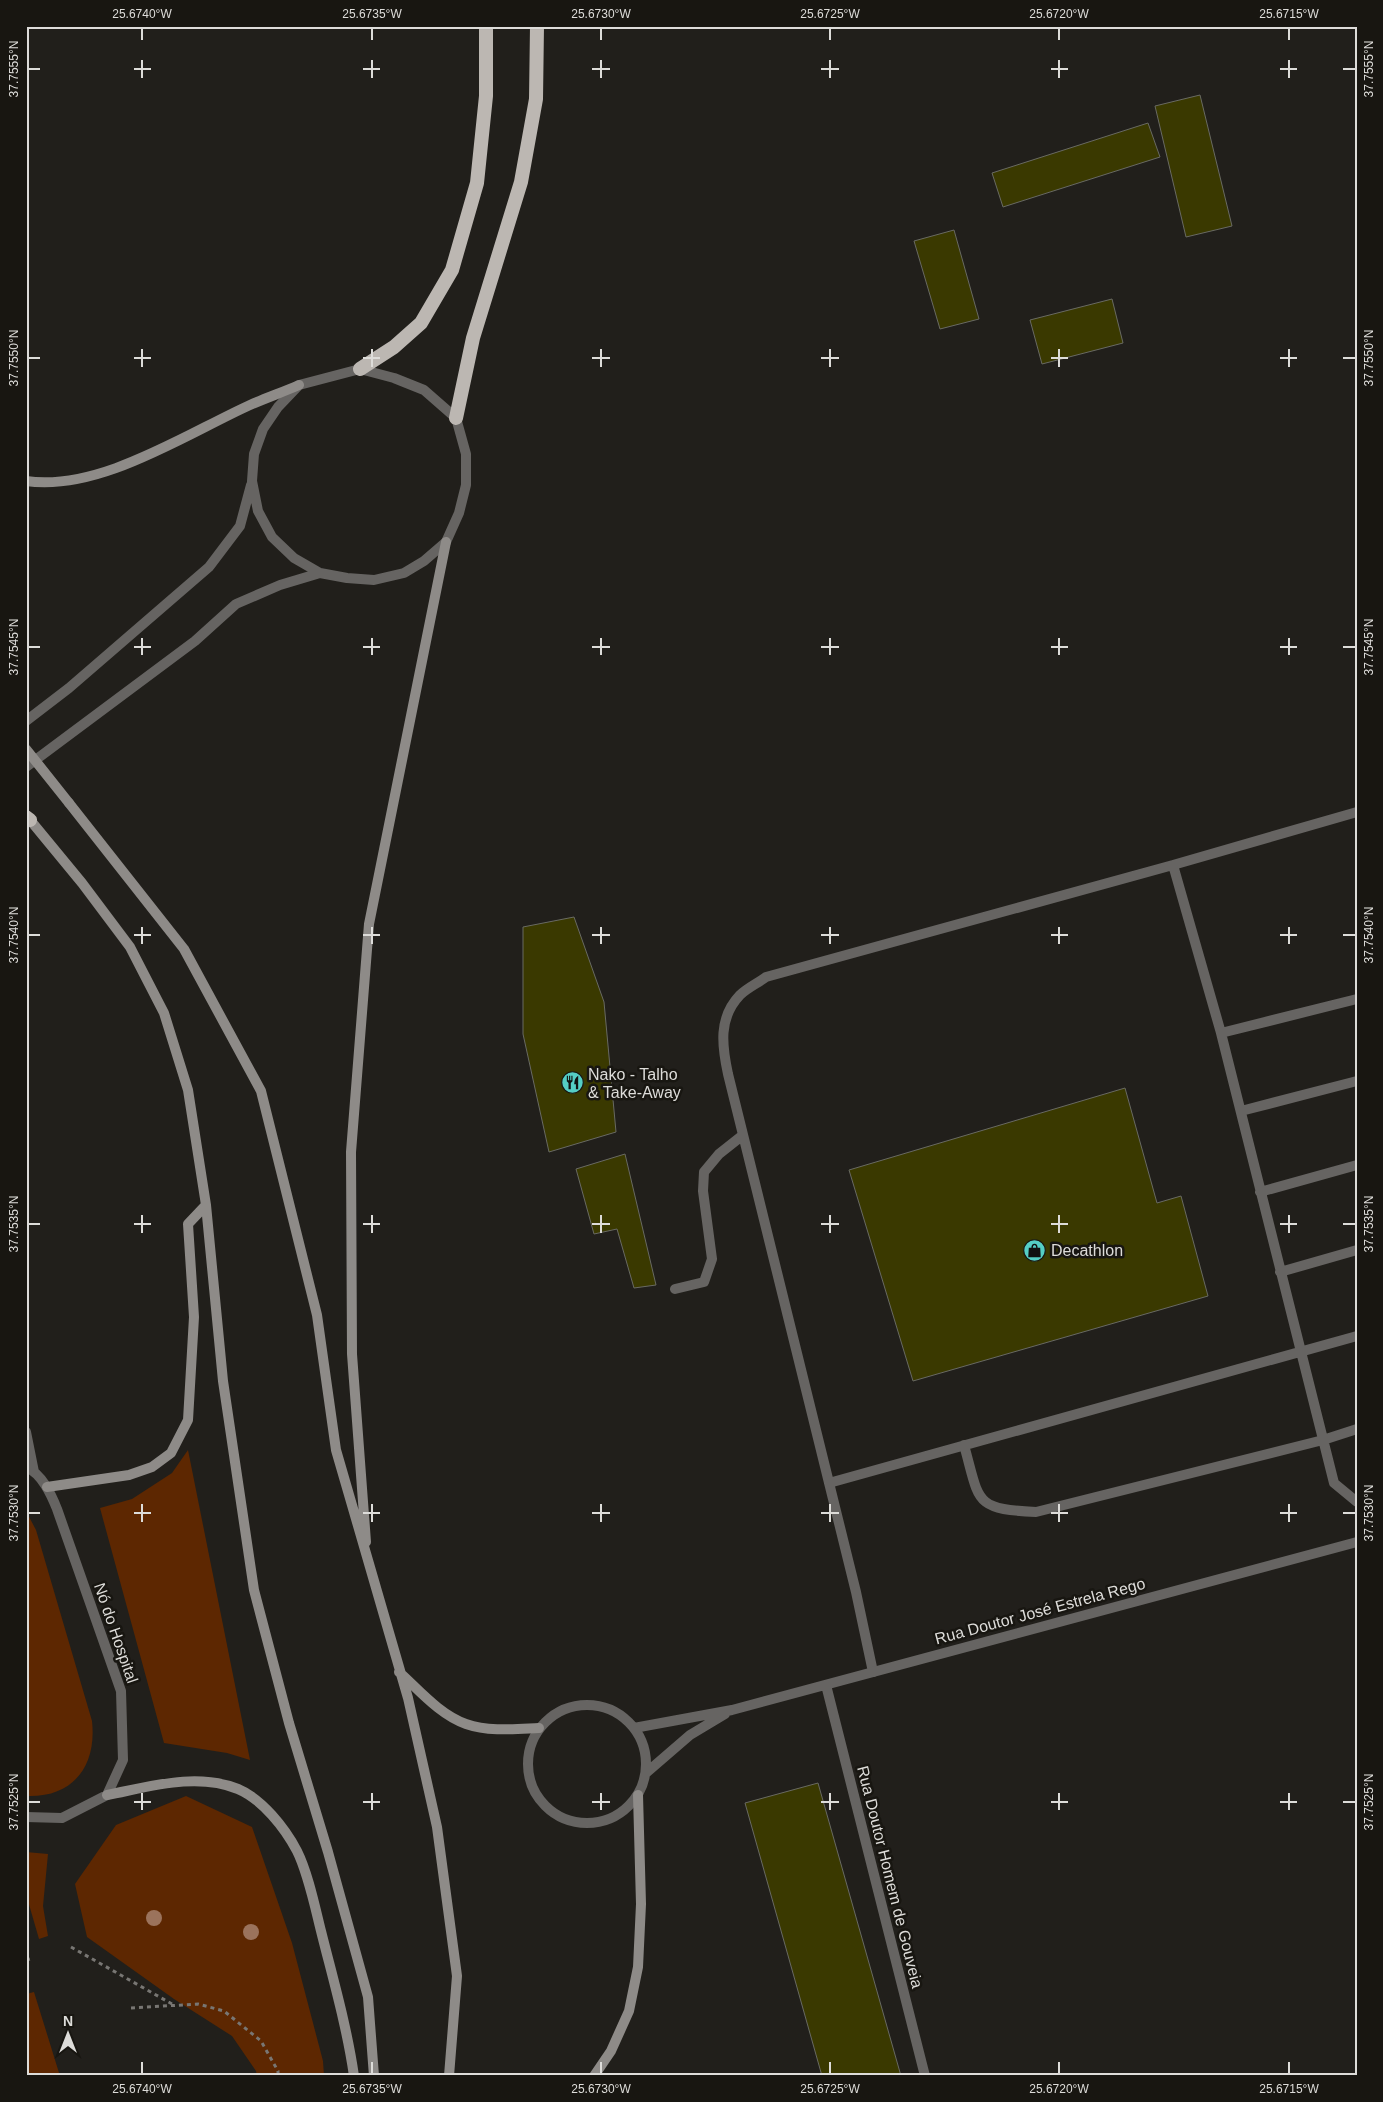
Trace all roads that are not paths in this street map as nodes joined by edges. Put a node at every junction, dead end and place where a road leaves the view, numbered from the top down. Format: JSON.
{"nodes":[{"id":1,"x":486,"y":26,"type":"edge"},
{"id":2,"x":537,"y":26,"type":"edge"},
{"id":3,"x":360,"y":369,"type":"junction"},
{"id":4,"x":299,"y":385,"type":"junction"},
{"id":5,"x":456,"y":418,"type":"junction"},
{"id":6,"x":26,"y":481,"type":"edge"},
{"id":7,"x":252,"y":481,"type":"junction"},
{"id":8,"x":446,"y":542,"type":"junction"},
{"id":9,"x":320,"y":573,"type":"junction"},
{"id":10,"x":26,"y":721,"type":"edge"},
{"id":11,"x":26,"y":749,"type":"edge"},
{"id":12,"x":26,"y":767,"type":"edge"},
{"id":13,"x":1357,"y":812,"type":"edge"},
{"id":14,"x":28,"y":817,"type":"edge"},
{"id":15,"x":1173,"y":865,"type":"junction"},
{"id":16,"x":1357,"y":999,"type":"edge"},
{"id":17,"x":1221,"y":1033,"type":"junction"},
{"id":18,"x":1357,"y":1081,"type":"edge"},
{"id":19,"x":1240,"y":1112,"type":"junction"},
{"id":20,"x":743,"y":1135,"type":"junction"},
{"id":21,"x":1357,"y":1165,"type":"edge"},
{"id":22,"x":1260,"y":1192,"type":"junction"},
{"id":23,"x":206,"y":1205,"type":"junction"},
{"id":24,"x":1357,"y":1250,"type":"edge"},
{"id":25,"x":1280,"y":1272,"type":"junction"},
{"id":26,"x":675,"y":1289,"type":"dead end"},
{"id":27,"x":1357,"y":1336,"type":"edge"},
{"id":28,"x":1301,"y":1353,"type":"junction"},
{"id":29,"x":1357,"y":1429,"type":"edge"},
{"id":30,"x":26,"y":1432,"type":"edge"},
{"id":31,"x":1323,"y":1440,"type":"junction"},
{"id":32,"x":964,"y":1445,"type":"junction"},
{"id":33,"x":30,"y":1470,"type":"edge"},
{"id":34,"x":829,"y":1483,"type":"junction"},
{"id":35,"x":47,"y":1487,"type":"junction"},
{"id":36,"x":1357,"y":1502,"type":"edge"},
{"id":37,"x":1357,"y":1542,"type":"edge"},
{"id":38,"x":368,"y":1564,"type":"junction"},
{"id":39,"x":399,"y":1671,"type":"junction"},
{"id":40,"x":873,"y":1672,"type":"junction"},
{"id":41,"x":826,"y":1685,"type":"junction"},
{"id":42,"x":732,"y":1710,"type":"junction"},
{"id":43,"x":539,"y":1728,"type":"junction"},
{"id":44,"x":634,"y":1728,"type":"junction"},
{"id":45,"x":646,"y":1773,"type":"junction"},
{"id":46,"x":107,"y":1795,"type":"junction"},
{"id":47,"x":638,"y":1795,"type":"junction"},
{"id":48,"x":26,"y":1817,"type":"edge"},
{"id":49,"x":354,"y":2076,"type":"edge"},
{"id":50,"x":374,"y":2076,"type":"edge"},
{"id":51,"x":449,"y":2076,"type":"edge"},
{"id":52,"x":594,"y":2076,"type":"edge"},
{"id":53,"x":925,"y":2076,"type":"edge"}],
"edges":[{"from":1,"to":3,"type":"highway"},
{"from":2,"to":5,"type":"highway"},
{"from":3,"to":4,"type":"street"},
{"from":3,"to":5,"type":"street"},
{"from":4,"to":6,"type":"main road"},
{"from":4,"to":7,"type":"street"},
{"from":5,"to":8,"type":"street"},
{"from":7,"to":9,"type":"street"},
{"from":7,"to":10,"type":"street"},
{"from":8,"to":9,"type":"street"},
{"from":8,"to":38,"type":"main road"},
{"from":9,"to":12,"type":"street"},
{"from":11,"to":38,"type":"main road","bridge":true},
{"from":13,"to":15,"type":"street"},
{"from":14,"to":23,"type":"main road"},
{"from":15,"to":17,"type":"street"},
{"from":15,"to":20,"type":"street"},
{"from":16,"to":17,"type":"street"},
{"from":17,"to":19,"type":"street"},
{"from":18,"to":19,"type":"street"},
{"from":19,"to":22,"type":"street"},
{"from":20,"to":26,"type":"street"},
{"from":20,"to":34,"type":"street"},
{"from":21,"to":22,"type":"street"},
{"from":22,"to":25,"type":"street"},
{"from":23,"to":35,"type":"main road"},
{"from":23,"to":50,"type":"main road"},
{"from":24,"to":25,"type":"street"},
{"from":25,"to":28,"type":"street"},
{"from":27,"to":28,"type":"street"},
{"from":28,"to":31,"type":"street"},
{"from":28,"to":32,"type":"street"},
{"from":29,"to":31,"type":"street"},
{"from":30,"to":33,"type":"street"},
{"from":31,"to":32,"type":"street"},
{"from":31,"to":36,"type":"street"},
{"from":32,"to":34,"type":"street"},
{"from":33,"to":35,"type":"street","name":"Nó do Hospital"},
{"from":34,"to":40,"type":"street"},
{"from":35,"to":46,"type":"street","name":"Nó do Hospital"},
{"from":37,"to":40,"type":"street","name":"Rua Doutor José Estrela Rego"},
{"from":38,"to":39,"type":"main road"},
{"from":39,"to":43,"type":"main road"},
{"from":39,"to":51,"type":"main road"},
{"from":40,"to":41,"type":"street","name":"Rua Doutor José Estrela Rego"},
{"from":41,"to":42,"type":"street","name":"Rua Doutor José Estrela Rego"},
{"from":41,"to":53,"type":"street","name":"Rua Doutor Homem de Gouveia"},
{"from":42,"to":44,"type":"street","name":"Rua Doutor José Estrela Rego"},
{"from":42,"to":45,"type":"street","name":"Rua Doutor José Estrela Rego"},
{"from":43,"to":44,"type":"street"},
{"from":43,"to":47,"type":"street"},
{"from":44,"to":45,"type":"street"},
{"from":45,"to":47,"type":"street"},
{"from":46,"to":48,"type":"street"},
{"from":46,"to":49,"type":"main road"},
{"from":47,"to":52,"type":"main road"}]}
